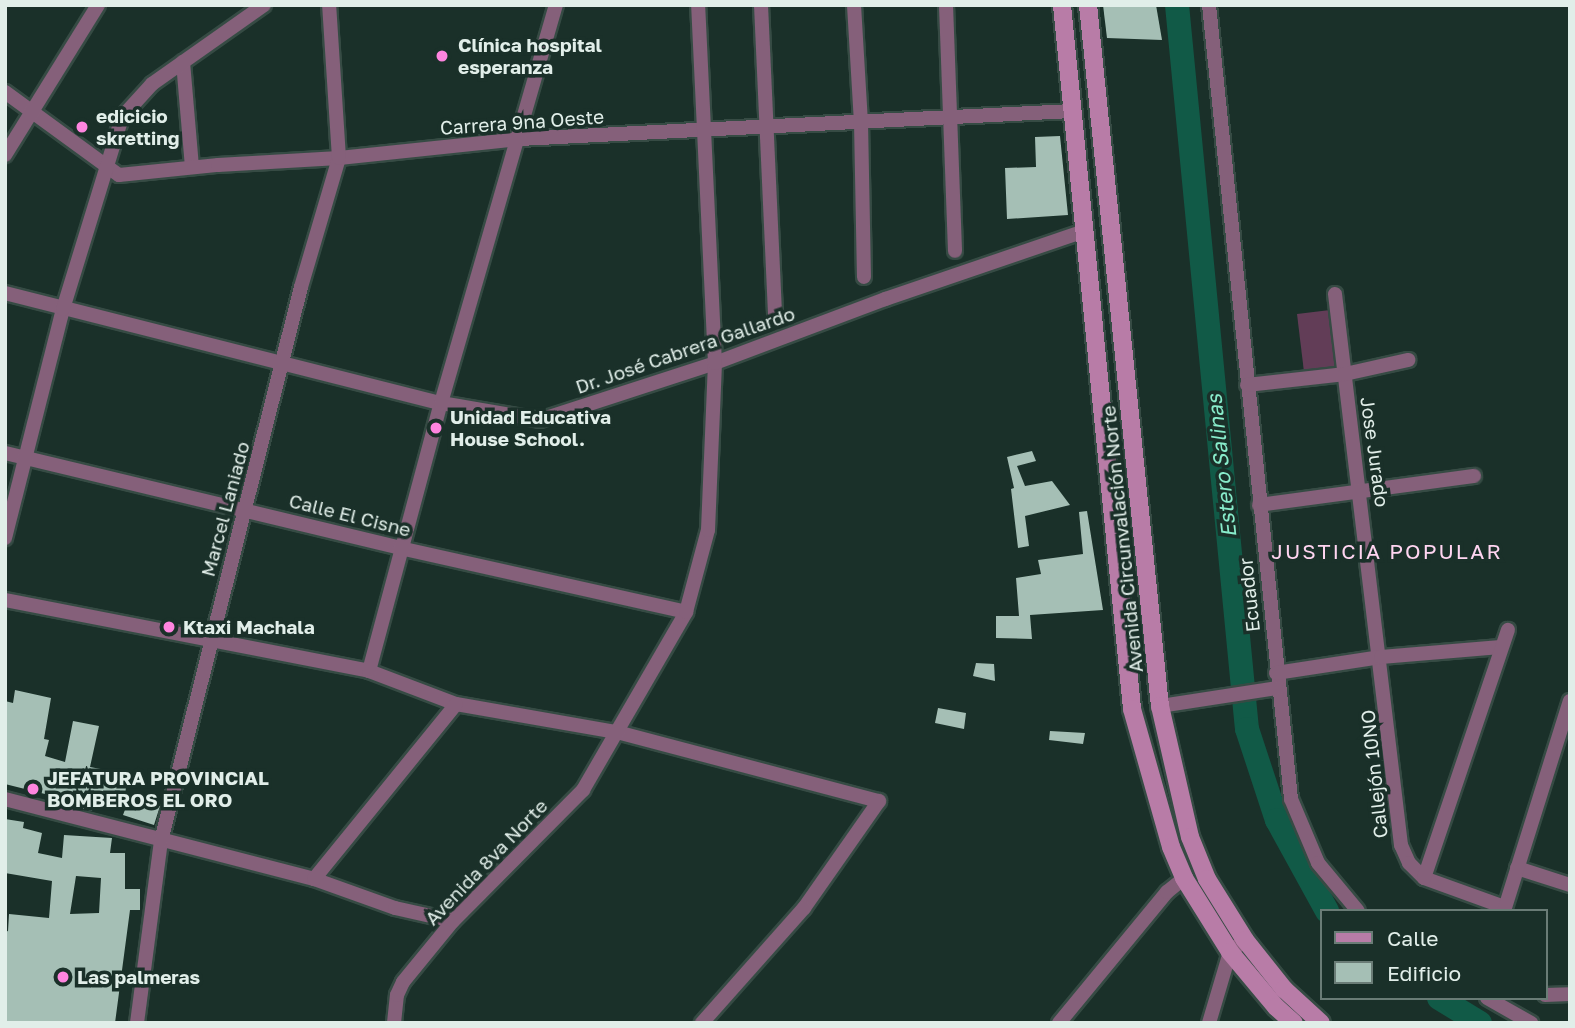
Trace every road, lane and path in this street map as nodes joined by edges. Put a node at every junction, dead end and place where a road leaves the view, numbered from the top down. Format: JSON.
{"nodes":[{"id":1,"x":98,"y":5,"type":"edge"},
{"id":2,"x":264,"y":5,"type":"edge"},
{"id":3,"x":329,"y":5,"type":"edge"},
{"id":4,"x":556,"y":5,"type":"edge"},
{"id":5,"x":698,"y":5,"type":"edge"},
{"id":6,"x":761,"y":5,"type":"edge"},
{"id":7,"x":854,"y":5,"type":"edge"},
{"id":8,"x":946,"y":5,"type":"edge"},
{"id":9,"x":1062,"y":5,"type":"edge"},
{"id":10,"x":1088,"y":5,"type":"edge"},
{"id":11,"x":1209,"y":5,"type":"edge"},
{"id":12,"x":183,"y":62,"type":"junction"},
{"id":13,"x":5,"y":92,"type":"edge"},
{"id":14,"x":34,"y":111,"type":"junction"},
{"id":15,"x":1070,"y":111,"type":"junction"},
{"id":16,"x":951,"y":117,"type":"junction"},
{"id":17,"x":861,"y":122,"type":"junction"},
{"id":18,"x":767,"y":127,"type":"junction"},
{"id":19,"x":703,"y":131,"type":"junction"},
{"id":20,"x":519,"y":139,"type":"junction"},
{"id":21,"x":5,"y":155,"type":"edge"},
{"id":22,"x":338,"y":158,"type":"junction"},
{"id":23,"x":106,"y":166,"type":"junction"},
{"id":24,"x":192,"y":167,"type":"junction"},
{"id":25,"x":1085,"y":232,"type":"junction"},
{"id":26,"x":955,"y":251,"type":"dead end"},
{"id":27,"x":1116,"y":267,"type":"junction"},
{"id":28,"x":1088,"y":269,"type":"junction"},
{"id":29,"x":864,"y":277,"type":"dead end"},
{"id":30,"x":5,"y":293,"type":"edge"},
{"id":31,"x":1335,"y":294,"type":"dead end"},
{"id":32,"x":63,"y":309,"type":"junction"},
{"id":33,"x":775,"y":315,"type":"dead end"},
{"id":34,"x":1408,"y":360,"type":"dead end"},
{"id":35,"x":715,"y":363,"type":"junction"},
{"id":36,"x":282,"y":364,"type":"junction"},
{"id":37,"x":1345,"y":374,"type":"junction"},
{"id":38,"x":1247,"y":385,"type":"junction"},
{"id":39,"x":441,"y":403,"type":"junction"},
{"id":40,"x":5,"y":453,"type":"edge"},
{"id":41,"x":24,"y":457,"type":"junction"},
{"id":42,"x":1474,"y":476,"type":"dead end"},
{"id":43,"x":1361,"y":490,"type":"junction"},
{"id":44,"x":1259,"y":505,"type":"junction"},
{"id":45,"x":246,"y":509,"type":"junction"},
{"id":46,"x":5,"y":538,"type":"edge"},
{"id":47,"x":400,"y":548,"type":"junction"},
{"id":48,"x":5,"y":600,"type":"edge"},
{"id":49,"x":686,"y":612,"type":"junction"},
{"id":50,"x":1508,"y":630,"type":"dead end"},
{"id":51,"x":211,"y":641,"type":"junction"},
{"id":52,"x":1501,"y":647,"type":"junction"},
{"id":53,"x":1381,"y":657,"type":"junction"},
{"id":54,"x":369,"y":671,"type":"junction"},
{"id":55,"x":1276,"y":673,"type":"junction"},
{"id":56,"x":1272,"y":689,"type":"junction"},
{"id":57,"x":1570,"y":701,"type":"edge"},
{"id":58,"x":456,"y":704,"type":"junction"},
{"id":59,"x":1160,"y":706,"type":"junction"},
{"id":60,"x":617,"y":732,"type":"junction"},
{"id":61,"x":5,"y":799,"type":"edge"},
{"id":62,"x":161,"y":841,"type":"junction"},
{"id":63,"x":1517,"y":868,"type":"junction"},
{"id":64,"x":1184,"y":878,"type":"junction"},
{"id":65,"x":1424,"y":878,"type":"junction"},
{"id":66,"x":314,"y":879,"type":"junction"},
{"id":67,"x":1570,"y":885,"type":"edge"},
{"id":68,"x":1356,"y":909,"type":"edge"},
{"id":69,"x":1504,"y":909,"type":"edge"},
{"id":70,"x":453,"y":921,"type":"junction"},
{"id":71,"x":1245,"y":940,"type":"junction"},
{"id":72,"x":1230,"y":952,"type":"junction"},
{"id":73,"x":1570,"y":994,"type":"edge"},
{"id":74,"x":1547,"y":995,"type":"edge"},
{"id":75,"x":1495,"y":1000,"type":"edge"},
{"id":76,"x":137,"y":1023,"type":"edge"},
{"id":77,"x":394,"y":1023,"type":"edge"},
{"id":78,"x":702,"y":1023,"type":"edge"},
{"id":79,"x":1059,"y":1023,"type":"edge"},
{"id":80,"x":1209,"y":1023,"type":"edge"},
{"id":81,"x":1294,"y":1023,"type":"edge"},
{"id":82,"x":1321,"y":1023,"type":"edge"},
{"id":83,"x":1531,"y":1023,"type":"edge"}],
"edges":[{"from":1,"to":14,"type":"street"},
{"from":2,"to":12,"type":"street"},
{"from":3,"to":22,"type":"street","name":"Marcel Laniado"},
{"from":4,"to":20,"type":"street"},
{"from":5,"to":19,"type":"street","name":"Avenida 8va Norte"},
{"from":6,"to":18,"type":"street"},
{"from":7,"to":17,"type":"street"},
{"from":8,"to":16,"type":"street"},
{"from":9,"to":15,"type":"main road","name":"Avenida Circunvalación Norte"},
{"from":10,"to":27,"type":"main road","name":"Avenida Circunvalación Norte"},
{"from":11,"to":38,"type":"street","name":"Ecuador"},
{"from":12,"to":23,"type":"street"},
{"from":12,"to":24,"type":"street"},
{"from":13,"to":14,"type":"street","name":"Carrera 9na Oeste"},
{"from":14,"to":21,"type":"street"},
{"from":14,"to":23,"type":"street","name":"Carrera 9na Oeste"},
{"from":15,"to":16,"type":"street","name":"Carrera 9na Oeste"},
{"from":15,"to":25,"type":"main road","name":"Avenida Circunvalación Norte"},
{"from":16,"to":17,"type":"street","name":"Carrera 9na Oeste"},
{"from":16,"to":26,"type":"street"},
{"from":17,"to":18,"type":"street","name":"Carrera 9na Oeste"},
{"from":17,"to":29,"type":"street"},
{"from":18,"to":19,"type":"street","name":"Carrera 9na Oeste"},
{"from":18,"to":33,"type":"street"},
{"from":19,"to":20,"type":"street","name":"Carrera 9na Oeste"},
{"from":19,"to":35,"type":"street","name":"Avenida 8va Norte"},
{"from":20,"to":22,"type":"street","name":"Carrera 9na Oeste"},
{"from":20,"to":39,"type":"street"},
{"from":22,"to":24,"type":"street","name":"Carrera 9na Oeste"},
{"from":22,"to":36,"type":"street","name":"Marcel Laniado"},
{"from":23,"to":24,"type":"street","name":"Carrera 9na Oeste"},
{"from":23,"to":32,"type":"street"},
{"from":25,"to":28,"type":"main road","name":"Avenida Circunvalación Norte"},
{"from":25,"to":35,"type":"street","name":"Dr. José Cabrera Gallardo"},
{"from":27,"to":28,"type":"main road"},
{"from":27,"to":59,"type":"main road","name":"Avenida Circunvalación Norte"},
{"from":28,"to":64,"type":"main road","name":"Avenida Circunvalación Norte"},
{"from":30,"to":32,"type":"street","name":"Dr. José Cabrera Gallardo"},
{"from":31,"to":37,"type":"street","name":"Jose Jurado"},
{"from":32,"to":36,"type":"street","name":"Dr. José Cabrera Gallardo"},
{"from":32,"to":41,"type":"street"},
{"from":34,"to":37,"type":"street"},
{"from":35,"to":39,"type":"street","name":"Dr. José Cabrera Gallardo"},
{"from":35,"to":49,"type":"street","name":"Avenida 8va Norte"},
{"from":36,"to":39,"type":"street","name":"Dr. José Cabrera Gallardo"},
{"from":36,"to":45,"type":"street","name":"Marcel Laniado"},
{"from":37,"to":38,"type":"street"},
{"from":37,"to":43,"type":"street","name":"Jose Jurado"},
{"from":38,"to":44,"type":"street","name":"Ecuador"},
{"from":39,"to":47,"type":"street"},
{"from":40,"to":41,"type":"street","name":"Calle El Cisne"},
{"from":41,"to":45,"type":"street","name":"Calle El Cisne"},
{"from":41,"to":46,"type":"street"},
{"from":42,"to":43,"type":"street"},
{"from":43,"to":44,"type":"street"},
{"from":43,"to":53,"type":"street","name":"Jose Jurado"},
{"from":44,"to":55,"type":"street","name":"Ecuador"},
{"from":45,"to":47,"type":"street","name":"Calle El Cisne"},
{"from":45,"to":51,"type":"street","name":"Marcel Laniado"},
{"from":47,"to":49,"type":"street","name":"Calle El Cisne"},
{"from":47,"to":54,"type":"street"},
{"from":48,"to":51,"type":"street"},
{"from":49,"to":60,"type":"street","name":"Avenida 8va Norte"},
{"from":50,"to":52,"type":"street"},
{"from":51,"to":54,"type":"street"},
{"from":51,"to":62,"type":"street","name":"Marcel Laniado"},
{"from":52,"to":53,"type":"street"},
{"from":52,"to":65,"type":"street"},
{"from":53,"to":55,"type":"street"},
{"from":53,"to":65,"type":"street","name":"Callejón 10NO"},
{"from":54,"to":58,"type":"street"},
{"from":55,"to":56,"type":"street","name":"Ecuador"},
{"from":56,"to":59,"type":"street"},
{"from":56,"to":68,"type":"street","name":"Ecuador"},
{"from":57,"to":63,"type":"street"},
{"from":58,"to":60,"type":"street"},
{"from":58,"to":66,"type":"street"},
{"from":59,"to":71,"type":"main road","name":"Avenida Circunvalación Norte"},
{"from":60,"to":70,"type":"street","name":"Avenida 8va Norte"},
{"from":60,"to":78,"type":"street"},
{"from":61,"to":62,"type":"street"},
{"from":62,"to":66,"type":"street"},
{"from":62,"to":76,"type":"street","name":"Marcel Laniado"},
{"from":63,"to":67,"type":"street"},
{"from":63,"to":69,"type":"street"},
{"from":64,"to":72,"type":"main road","name":"Avenida Circunvalación Norte"},
{"from":64,"to":79,"type":"street"},
{"from":65,"to":69,"type":"street"},
{"from":66,"to":70,"type":"street"},
{"from":70,"to":77,"type":"street","name":"Avenida 8va Norte"},
{"from":71,"to":72,"type":"street"},
{"from":71,"to":82,"type":"main road","name":"Avenida Circunvalación Norte"},
{"from":72,"to":80,"type":"street"},
{"from":72,"to":81,"type":"main road","name":"Avenida Circunvalación Norte"},
{"from":73,"to":74,"type":"street"},
{"from":75,"to":83,"type":"street"}]}
